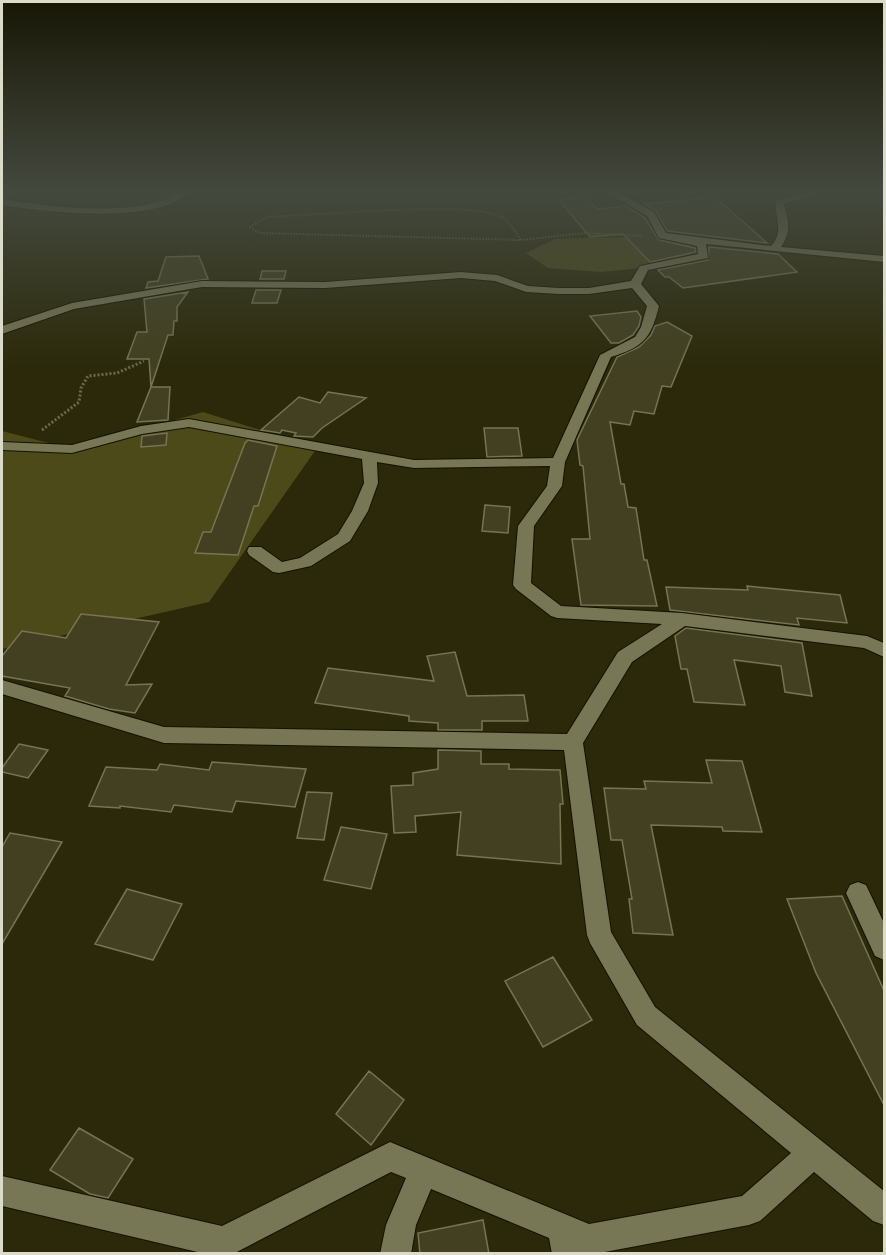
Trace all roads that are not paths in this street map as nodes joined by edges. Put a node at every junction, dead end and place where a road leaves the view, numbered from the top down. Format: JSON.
{"nodes":[{"id":1,"x":703,"y":252,"type":"edge"},
{"id":2,"x":802,"y":252,"type":"edge"},
{"id":3,"x":885,"y":259,"type":"edge"},
{"id":4,"x":635,"y":284,"type":"junction"},
{"id":5,"x":2,"y":330,"type":"edge"},
{"id":6,"x":2,"y":446,"type":"edge"},
{"id":7,"x":369,"y":456,"type":"junction"},
{"id":8,"x":558,"y":462,"type":"junction"},
{"id":9,"x":255,"y":551,"type":"dead end"},
{"id":10,"x":682,"y":620,"type":"junction"},
{"id":11,"x":879,"y":642,"type":"edge"},
{"id":12,"x":2,"y":687,"type":"edge"},
{"id":13,"x":573,"y":742,"type":"junction"},
{"id":14,"x":858,"y":892,"type":"dead end"},
{"id":15,"x":885,"y":948,"type":"edge"},
{"id":16,"x":813,"y":1152,"type":"junction"},
{"id":17,"x":424,"y":1171,"type":"junction"},
{"id":18,"x":2,"y":1191,"type":"edge"},
{"id":19,"x":885,"y":1210,"type":"edge"},
{"id":20,"x":566,"y":1241,"type":"edge"},
{"id":21,"x":395,"y":1254,"type":"edge"}],
"edges":[{"from":1,"to":4,"type":"street"},
{"from":2,"to":3,"type":"street"},
{"from":4,"to":5,"type":"street"},
{"from":4,"to":8,"type":"street"},
{"from":6,"to":7,"type":"street"},
{"from":7,"to":8,"type":"street"},
{"from":7,"to":9,"type":"street"},
{"from":8,"to":10,"type":"street"},
{"from":10,"to":11,"type":"street"},
{"from":10,"to":13,"type":"street"},
{"from":12,"to":13,"type":"street"},
{"from":13,"to":16,"type":"street"},
{"from":14,"to":15,"type":"street"},
{"from":16,"to":19,"type":"street"},
{"from":16,"to":20,"type":"street"},
{"from":17,"to":18,"type":"street"},
{"from":17,"to":20,"type":"street"},
{"from":17,"to":21,"type":"street"}]}
